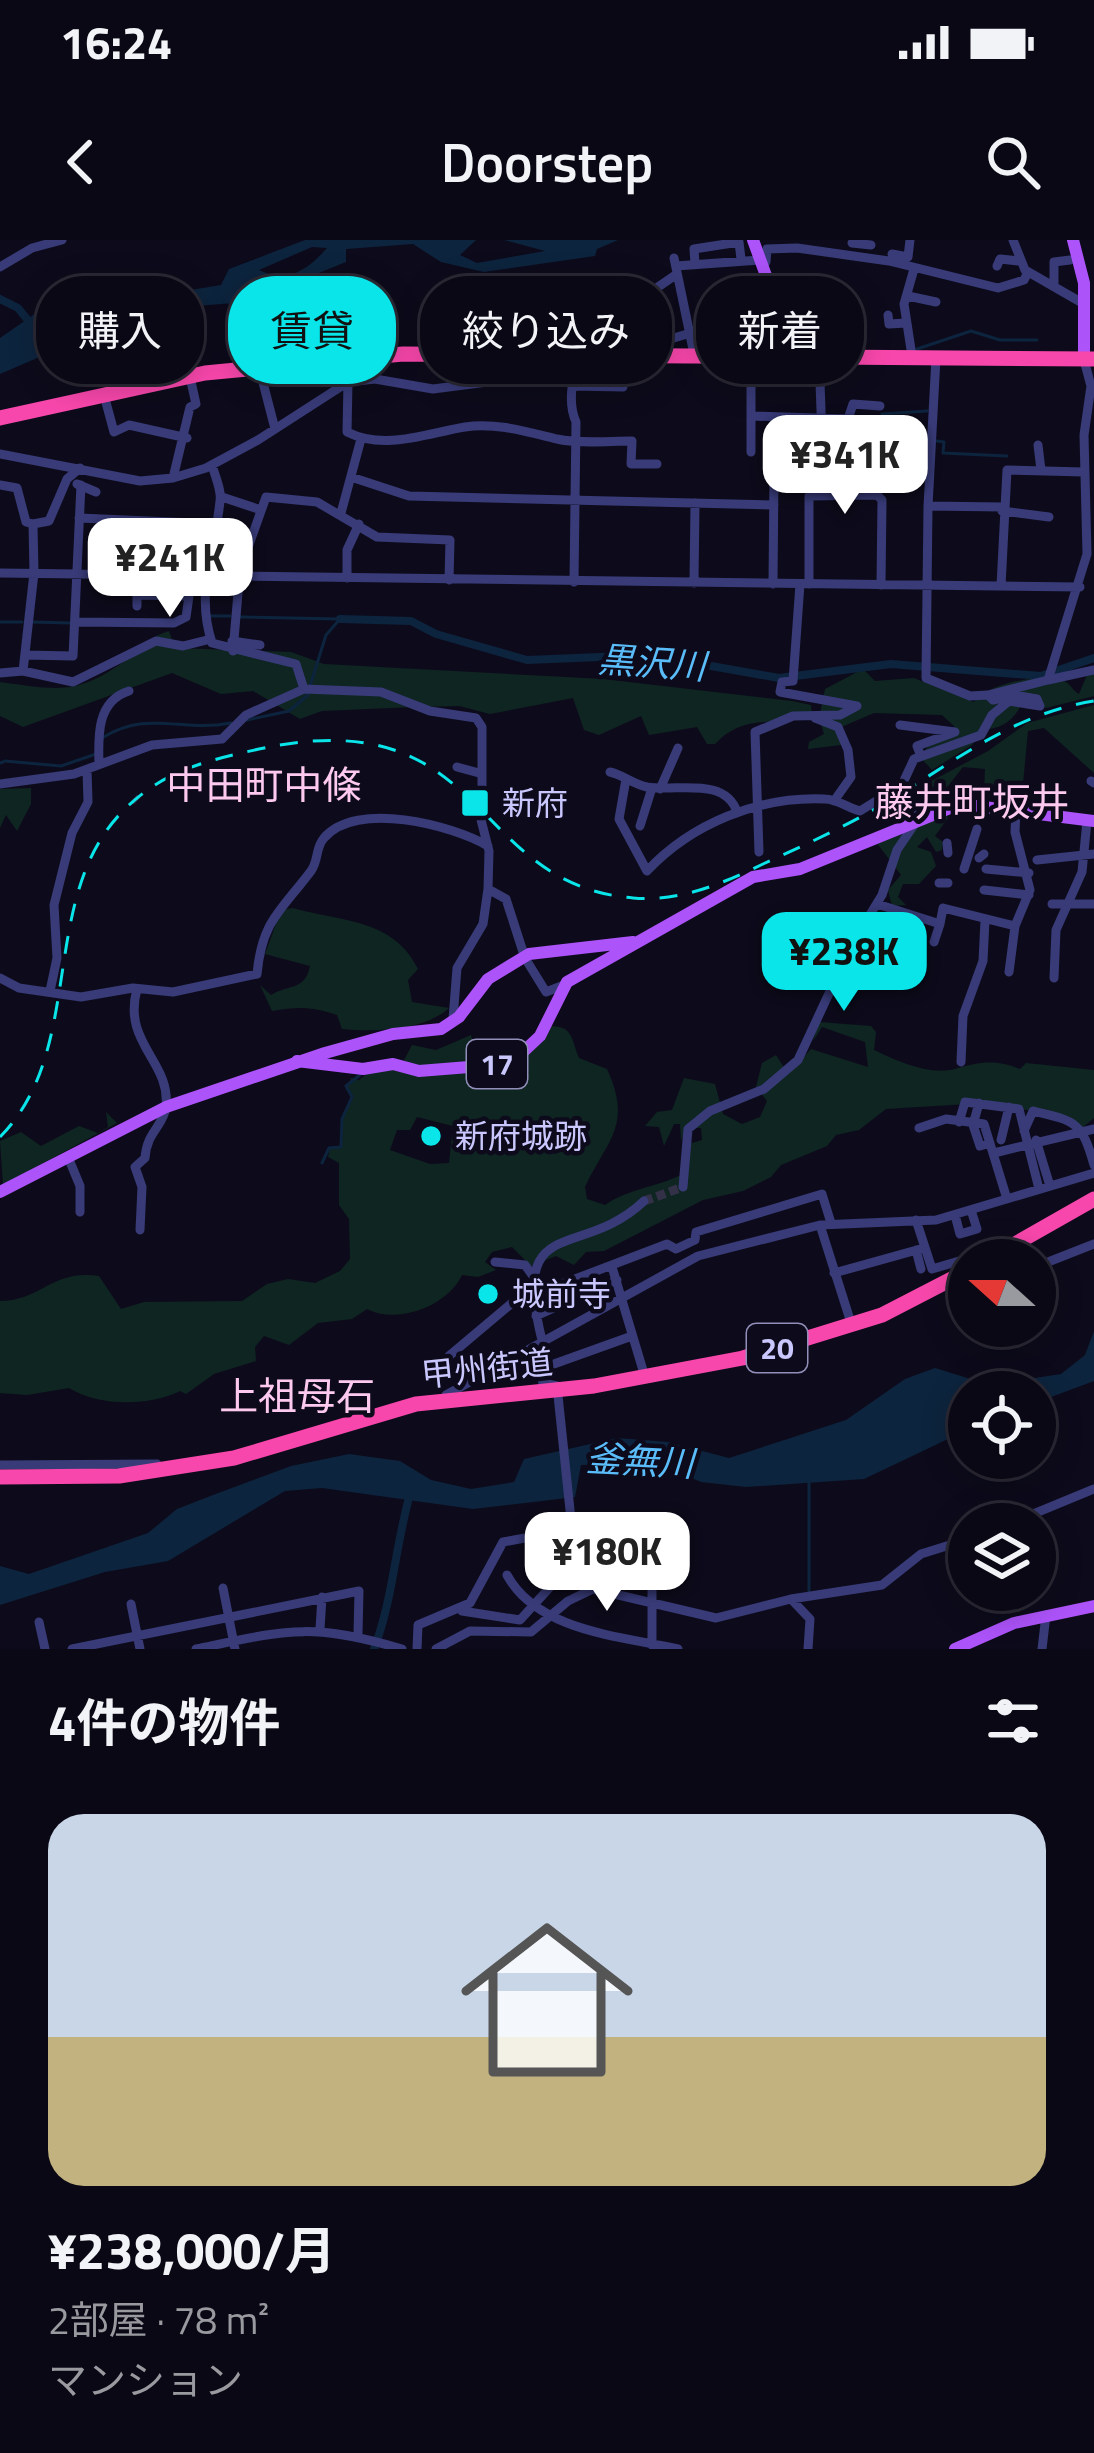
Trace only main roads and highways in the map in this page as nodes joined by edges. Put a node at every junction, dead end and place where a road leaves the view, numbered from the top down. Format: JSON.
{"nodes":[{"id":1,"x":1073,"y":250,"type":"edge"},
{"id":2,"x":696,"y":354,"type":"edge"},
{"id":3,"x":864,"y":356,"type":"edge"},
{"id":4,"x":1091,"y":358,"type":"edge"},
{"id":5,"x":0,"y":418,"type":"edge"},
{"id":6,"x":1090,"y":821,"type":"edge"},
{"id":7,"x":646,"y":939,"type":"junction"},
{"id":8,"x":297,"y":1061,"type":"junction"},
{"id":9,"x":0,"y":1192,"type":"edge"},
{"id":10,"x":1093,"y":1203,"type":"edge"},
{"id":11,"x":1025,"y":1239,"type":"edge"},
{"id":12,"x":948,"y":1280,"type":"edge"},
{"id":13,"x":0,"y":1477,"type":"edge"},
{"id":14,"x":1094,"y":1606,"type":"edge"},
{"id":15,"x":955,"y":1649,"type":"edge"}],
"edges":[{"from":1,"to":4,"type":"main road"},
{"from":2,"to":5,"type":"highway"},
{"from":3,"to":4,"type":"highway"},
{"from":6,"to":7,"type":"main road","number":"17"},
{"from":7,"to":8,"type":"main road","number":"17"},
{"from":7,"to":8,"type":"main road","number":"17"},
{"from":8,"to":9,"type":"main road","number":"17"},
{"from":10,"to":11,"type":"highway"},
{"from":12,"to":13,"type":"highway","name":"甲州街道","number":"20"},
{"from":14,"to":15,"type":"main road"}]}
